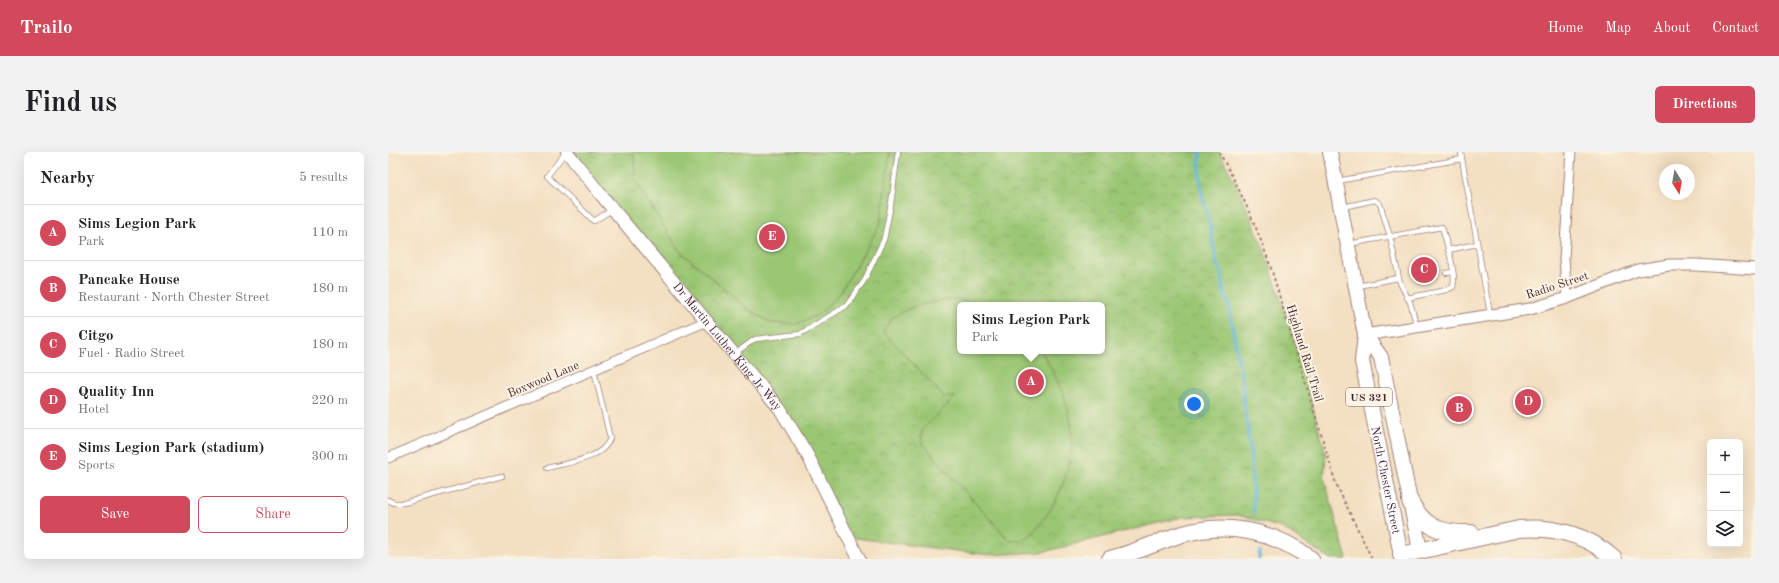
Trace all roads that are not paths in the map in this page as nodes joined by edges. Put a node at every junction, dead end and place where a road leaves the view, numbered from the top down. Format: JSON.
{"nodes":[{"id":1,"x":567,"y":152,"type":"edge"},
{"id":2,"x":898,"y":152,"type":"edge"},
{"id":3,"x":1330,"y":152,"type":"edge"},
{"id":4,"x":1461,"y":152,"type":"edge"},
{"id":5,"x":1571,"y":152,"type":"edge"},
{"id":6,"x":1462,"y":160,"type":"junction"},
{"id":7,"x":1336,"y":181,"type":"junction"},
{"id":8,"x":1340,"y":207,"type":"junction"},
{"id":9,"x":613,"y":209,"type":"junction"},
{"id":10,"x":1390,"y":236,"type":"junction"},
{"id":11,"x":1348,"y":244,"type":"junction"},
{"id":12,"x":1477,"y":244,"type":"junction"},
{"id":13,"x":1448,"y":250,"type":"junction"},
{"id":14,"x":1449,"y":255,"type":"junction"},
{"id":15,"x":1442,"y":256,"type":"dead end"},
{"id":16,"x":1402,"y":264,"type":"dead end"},
{"id":17,"x":1396,"y":266,"type":"junction"},
{"id":18,"x":1755,"y":269,"type":"edge"},
{"id":19,"x":1453,"y":272,"type":"junction"},
{"id":20,"x":1446,"y":274,"type":"dead end"},
{"id":21,"x":1401,"y":281,"type":"junction"},
{"id":22,"x":1356,"y":286,"type":"junction"},
{"id":23,"x":1407,"y":298,"type":"junction"},
{"id":24,"x":1567,"y":298,"type":"junction"},
{"id":25,"x":1490,"y":316,"type":"junction"},
{"id":26,"x":707,"y":321,"type":"junction"},
{"id":27,"x":1417,"y":327,"type":"junction"},
{"id":28,"x":1366,"y":335,"type":"junction"},
{"id":29,"x":734,"y":354,"type":"junction"},
{"id":30,"x":594,"y":370,"type":"junction"},
{"id":31,"x":388,"y":458,"type":"edge"},
{"id":32,"x":547,"y":468,"type":"dead end"},
{"id":33,"x":502,"y":476,"type":"dead end"},
{"id":34,"x":388,"y":500,"type":"edge"},
{"id":35,"x":1410,"y":501,"type":"junction"},
{"id":36,"x":1506,"y":532,"type":"junction"},
{"id":37,"x":1420,"y":550,"type":"junction"},
{"id":38,"x":1401,"y":555,"type":"joint"},
{"id":39,"x":859,"y":559,"type":"edge"},
{"id":40,"x":1110,"y":559,"type":"edge"},
{"id":41,"x":1312,"y":559,"type":"edge"},
{"id":42,"x":1614,"y":559,"type":"edge"}],
"edges":[{"from":1,"to":9,"type":"main road","name":"Dr Martin Luther King Jr Way"},
{"from":1,"to":9,"type":"lane"},
{"from":2,"to":29,"type":"lane"},
{"from":3,"to":7,"type":"main road","name":"North Chester Street","number":"US 321"},
{"from":4,"to":6,"type":"lane"},
{"from":5,"to":24,"type":"street"},
{"from":6,"to":7,"type":"lane"},
{"from":6,"to":12,"type":"lane"},
{"from":7,"to":8,"type":"main road","name":"North Chester Street","number":"US 321"},
{"from":8,"to":10,"type":"lane"},
{"from":8,"to":11,"type":"main road","name":"North Chester Street","number":"US 321"},
{"from":9,"to":26,"type":"main road","name":"Dr Martin Luther King Jr Way"},
{"from":10,"to":11,"type":"lane"},
{"from":10,"to":13,"type":"lane"},
{"from":10,"to":17,"type":"lane"},
{"from":11,"to":22,"type":"main road","name":"North Chester Street","number":"US 321"},
{"from":12,"to":13,"type":"lane"},
{"from":12,"to":25,"type":"lane"},
{"from":13,"to":14,"type":"lane"},
{"from":14,"to":15,"type":"lane"},
{"from":14,"to":19,"type":"lane"},
{"from":16,"to":17,"type":"lane"},
{"from":17,"to":21,"type":"lane"},
{"from":18,"to":24,"type":"street","name":"Radio Street"},
{"from":19,"to":20,"type":"lane"},
{"from":19,"to":23,"type":"lane"},
{"from":21,"to":22,"type":"lane"},
{"from":21,"to":23,"type":"lane"},
{"from":22,"to":28,"type":"main road","name":"North Chester Street","number":"US 321"},
{"from":23,"to":27,"type":"lane"},
{"from":24,"to":25,"type":"street","name":"Radio Street"},
{"from":25,"to":27,"type":"street","name":"Radio Street"},
{"from":26,"to":29,"type":"main road","name":"Dr Martin Luther King Jr Way"},
{"from":26,"to":30,"type":"street","name":"Boxwood Lane"},
{"from":27,"to":28,"type":"street","name":"Radio Street"},
{"from":28,"to":35,"type":"main road","name":"North Chester Street","number":"US 321"},
{"from":28,"to":38,"type":"main road","name":"North Chester Street","number":"US 321"},
{"from":29,"to":39,"type":"main road","name":"Dr Martin Luther King Jr Way"},
{"from":30,"to":31,"type":"street","name":"Boxwood Lane"},
{"from":30,"to":32,"type":"lane"},
{"from":33,"to":34,"type":"lane"},
{"from":35,"to":36,"type":"highway"},
{"from":35,"to":37,"type":"main road","name":"North Chester Street","number":"US 321"},
{"from":36,"to":37,"type":"highway"},
{"from":36,"to":42,"type":"highway"},
{"from":37,"to":38,"type":"highway"},
{"from":40,"to":41,"type":"highway"}]}
